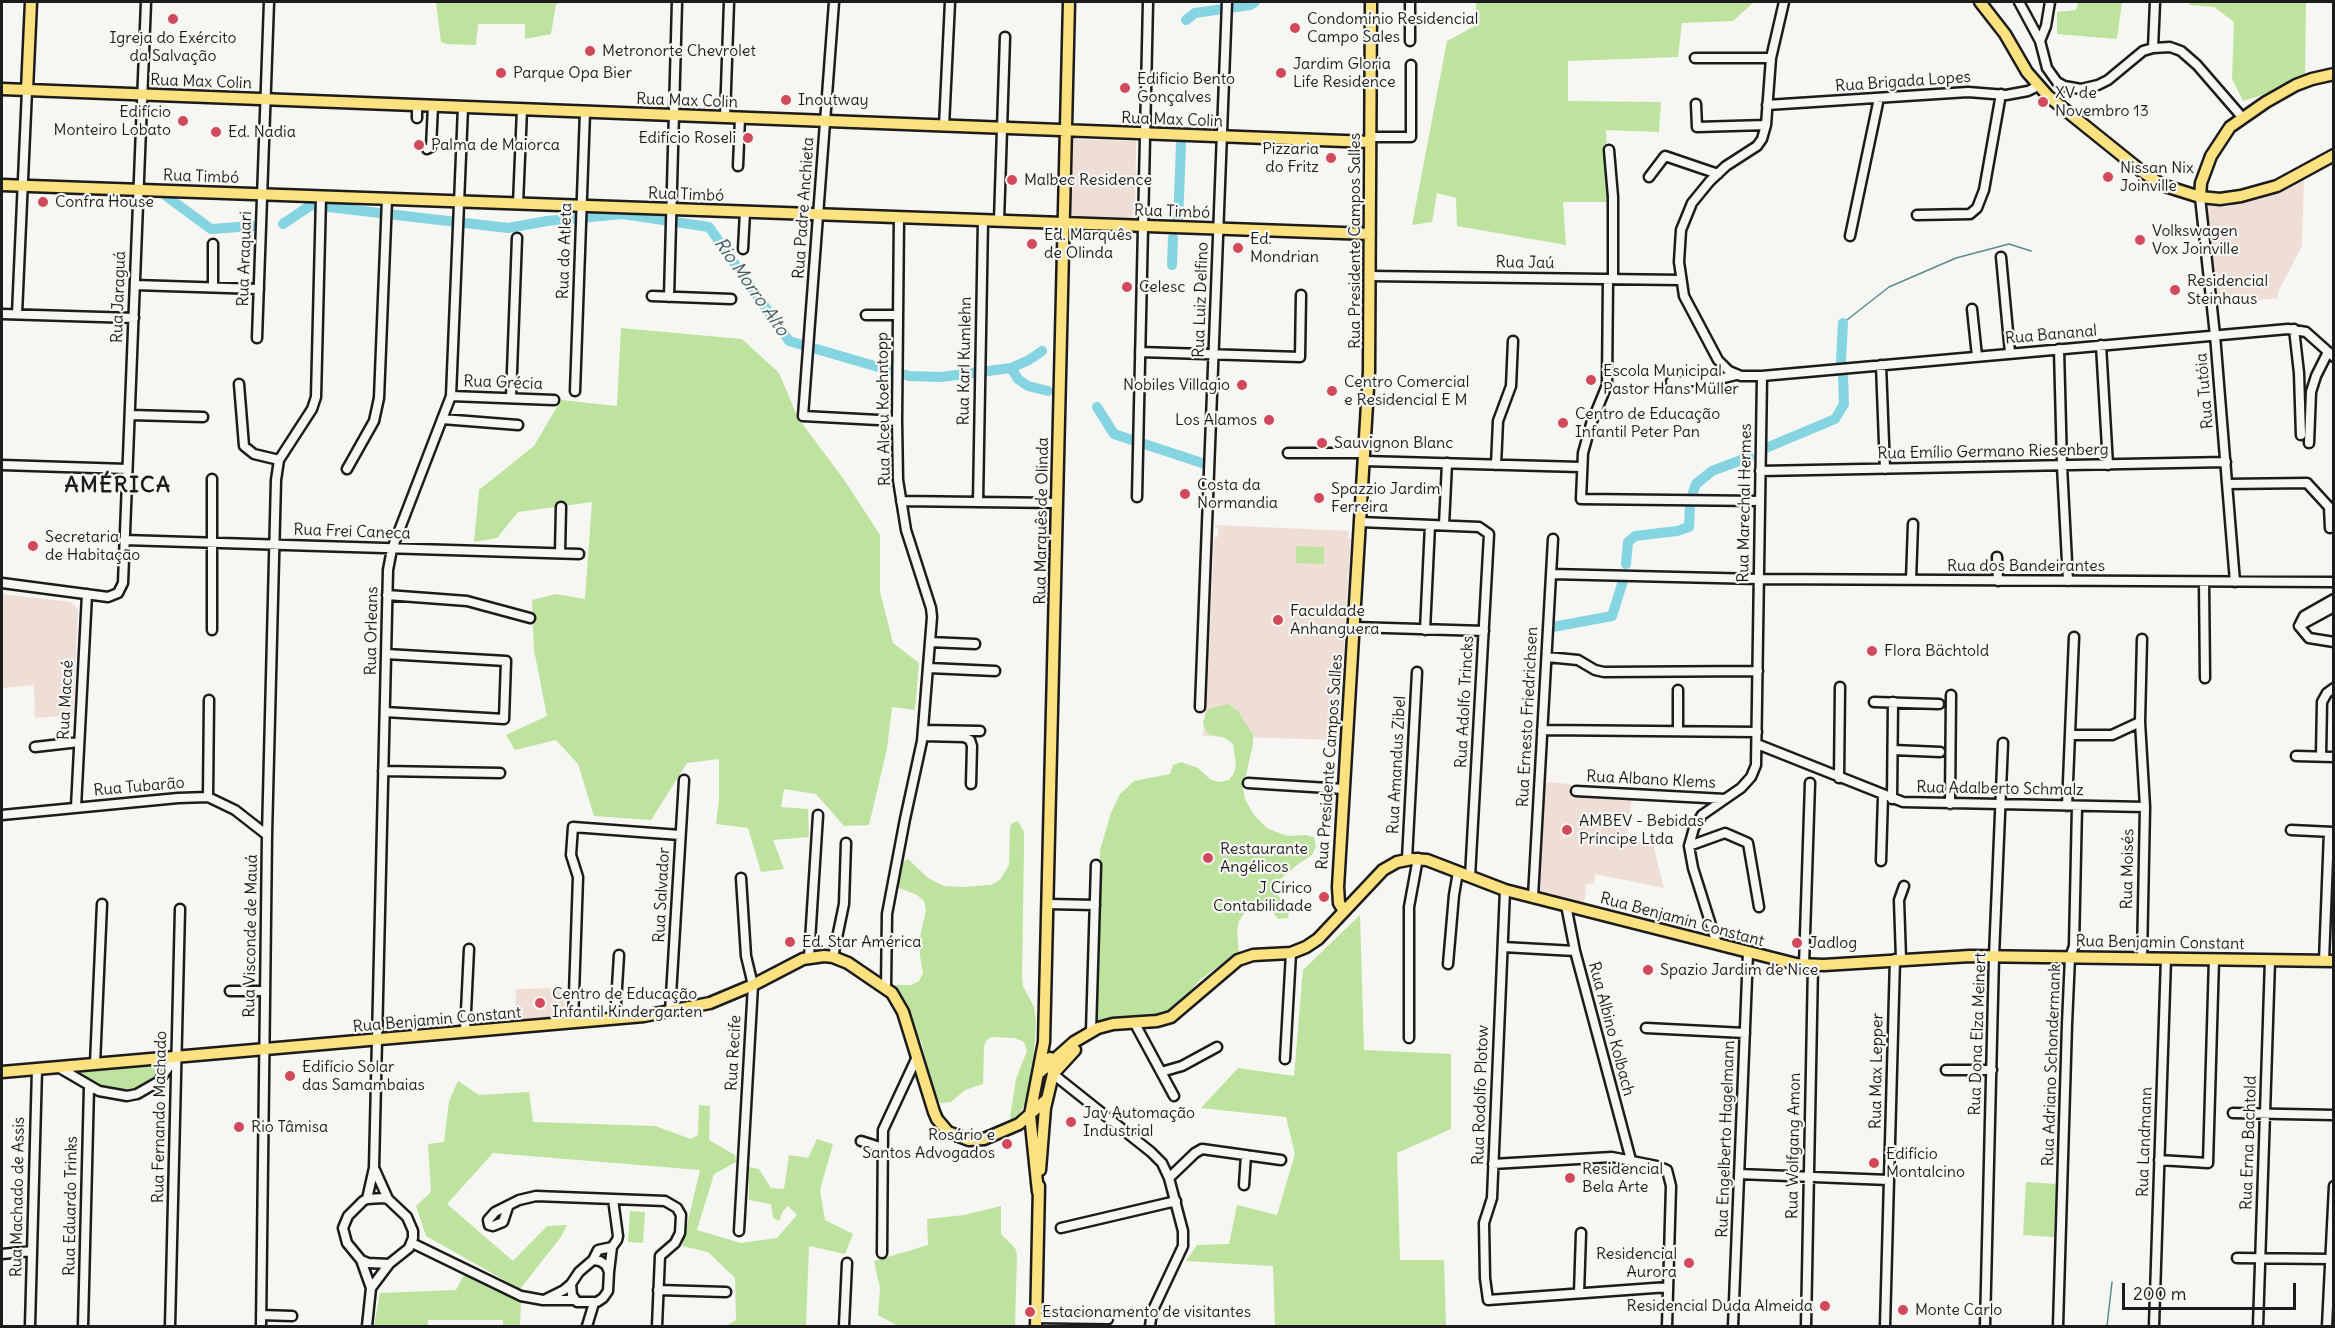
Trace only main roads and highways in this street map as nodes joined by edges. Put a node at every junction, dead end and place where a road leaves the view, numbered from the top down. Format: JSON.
{"nodes":[{"id":1,"x":31,"y":2,"type":"edge"},
{"id":2,"x":1069,"y":2,"type":"edge"},
{"id":3,"x":1371,"y":2,"type":"edge"},
{"id":4,"x":1980,"y":2,"type":"edge"},
{"id":5,"x":2334,"y":74,"type":"edge"},
{"id":6,"x":2,"y":89,"type":"edge"},
{"id":7,"x":27,"y":90,"type":"junction"},
{"id":8,"x":1066,"y":130,"type":"junction"},
{"id":9,"x":1371,"y":139,"type":"junction"},
{"id":10,"x":2334,"y":155,"type":"edge"},
{"id":11,"x":2,"y":185,"type":"edge"},
{"id":12,"x":2200,"y":197,"type":"junction"},
{"id":13,"x":1064,"y":223,"type":"junction"},
{"id":14,"x":1370,"y":234,"type":"junction"},
{"id":15,"x":1344,"y":911,"type":"junction"},
{"id":16,"x":2329,"y":961,"type":"edge"},
{"id":17,"x":1091,"y":1031,"type":"junction"},
{"id":18,"x":1044,"y":1042,"type":"junction"},
{"id":19,"x":1066,"y":1050,"type":"junction"},
{"id":20,"x":1052,"y":1069,"type":"junction"},
{"id":21,"x":2,"y":1072,"type":"edge"},
{"id":22,"x":1038,"y":1074,"type":"junction"},
{"id":23,"x":1032,"y":1098,"type":"junction"},
{"id":24,"x":1047,"y":1098,"type":"junction"},
{"id":25,"x":1030,"y":1116,"type":"junction"},
{"id":26,"x":1006,"y":1130,"type":"junction"},
{"id":27,"x":1031,"y":1134,"type":"junction"},
{"id":28,"x":1038,"y":1192,"type":"junction"},
{"id":29,"x":1036,"y":1322,"type":"edge"}],
"edges":[{"from":1,"to":7,"type":"main road"},
{"from":2,"to":8,"type":"main road","name":"Rua Marquês de Olinda"},
{"from":3,"to":9,"type":"main road","name":"Rua Presidente Campos Salles"},
{"from":4,"to":12,"type":"main road"},
{"from":5,"to":12,"type":"main road"},
{"from":6,"to":7,"type":"main road","name":"Rua Max Colin"},
{"from":7,"to":8,"type":"main road","name":"Rua Max Colin"},
{"from":8,"to":9,"type":"main road","name":"Rua Max Colin"},
{"from":8,"to":13,"type":"main road","name":"Rua Marquês de Olinda"},
{"from":9,"to":14,"type":"main road","name":"Rua Presidente Campos Salles"},
{"from":10,"to":12,"type":"main road"},
{"from":11,"to":13,"type":"main road","name":"Rua Timbó"},
{"from":13,"to":14,"type":"main road","name":"Rua Timbó"},
{"from":13,"to":18,"type":"main road","name":"Rua Marquês de Olinda"},
{"from":14,"to":15,"type":"main road","name":"Rua Presidente Campos Salles"},
{"from":15,"to":16,"type":"main road","name":"Rua Benjamin Constant"},
{"from":15,"to":17,"type":"main road"},
{"from":17,"to":19,"type":"main road"},
{"from":17,"to":20,"type":"main road"},
{"from":18,"to":19,"type":"main road"},
{"from":18,"to":20,"type":"main road","name":"Rua Marquês de Olinda"},
{"from":18,"to":22,"type":"main road","name":"Rua Marquês de Olinda"},
{"from":19,"to":20,"type":"main road"},
{"from":20,"to":22,"type":"main road"},
{"from":20,"to":24,"type":"main road","name":"Rua Marquês de Olinda"},
{"from":21,"to":26,"type":"main road","name":"Rua Benjamin Constant"},
{"from":22,"to":23,"type":"main road","name":"Rua Marquês de Olinda"},
{"from":23,"to":24,"type":"main road"},
{"from":23,"to":25,"type":"main road","name":"Rua Marquês de Olinda"},
{"from":23,"to":26,"type":"main road","name":"Rua Benjamin Constant"},
{"from":24,"to":25,"type":"main road","name":"Rua Benjamin Constant"},
{"from":24,"to":28,"type":"main road","name":"Rua Marquês de Olinda"},
{"from":25,"to":26,"type":"main road","name":"Rua Benjamin Constant"},
{"from":25,"to":27,"type":"main road","name":"Rua Marquês de Olinda"},
{"from":26,"to":27,"type":"main road"},
{"from":27,"to":28,"type":"main road","name":"Rua Marquês de Olinda"},
{"from":28,"to":29,"type":"main road","name":"Rua Marquês de Olinda"}]}
